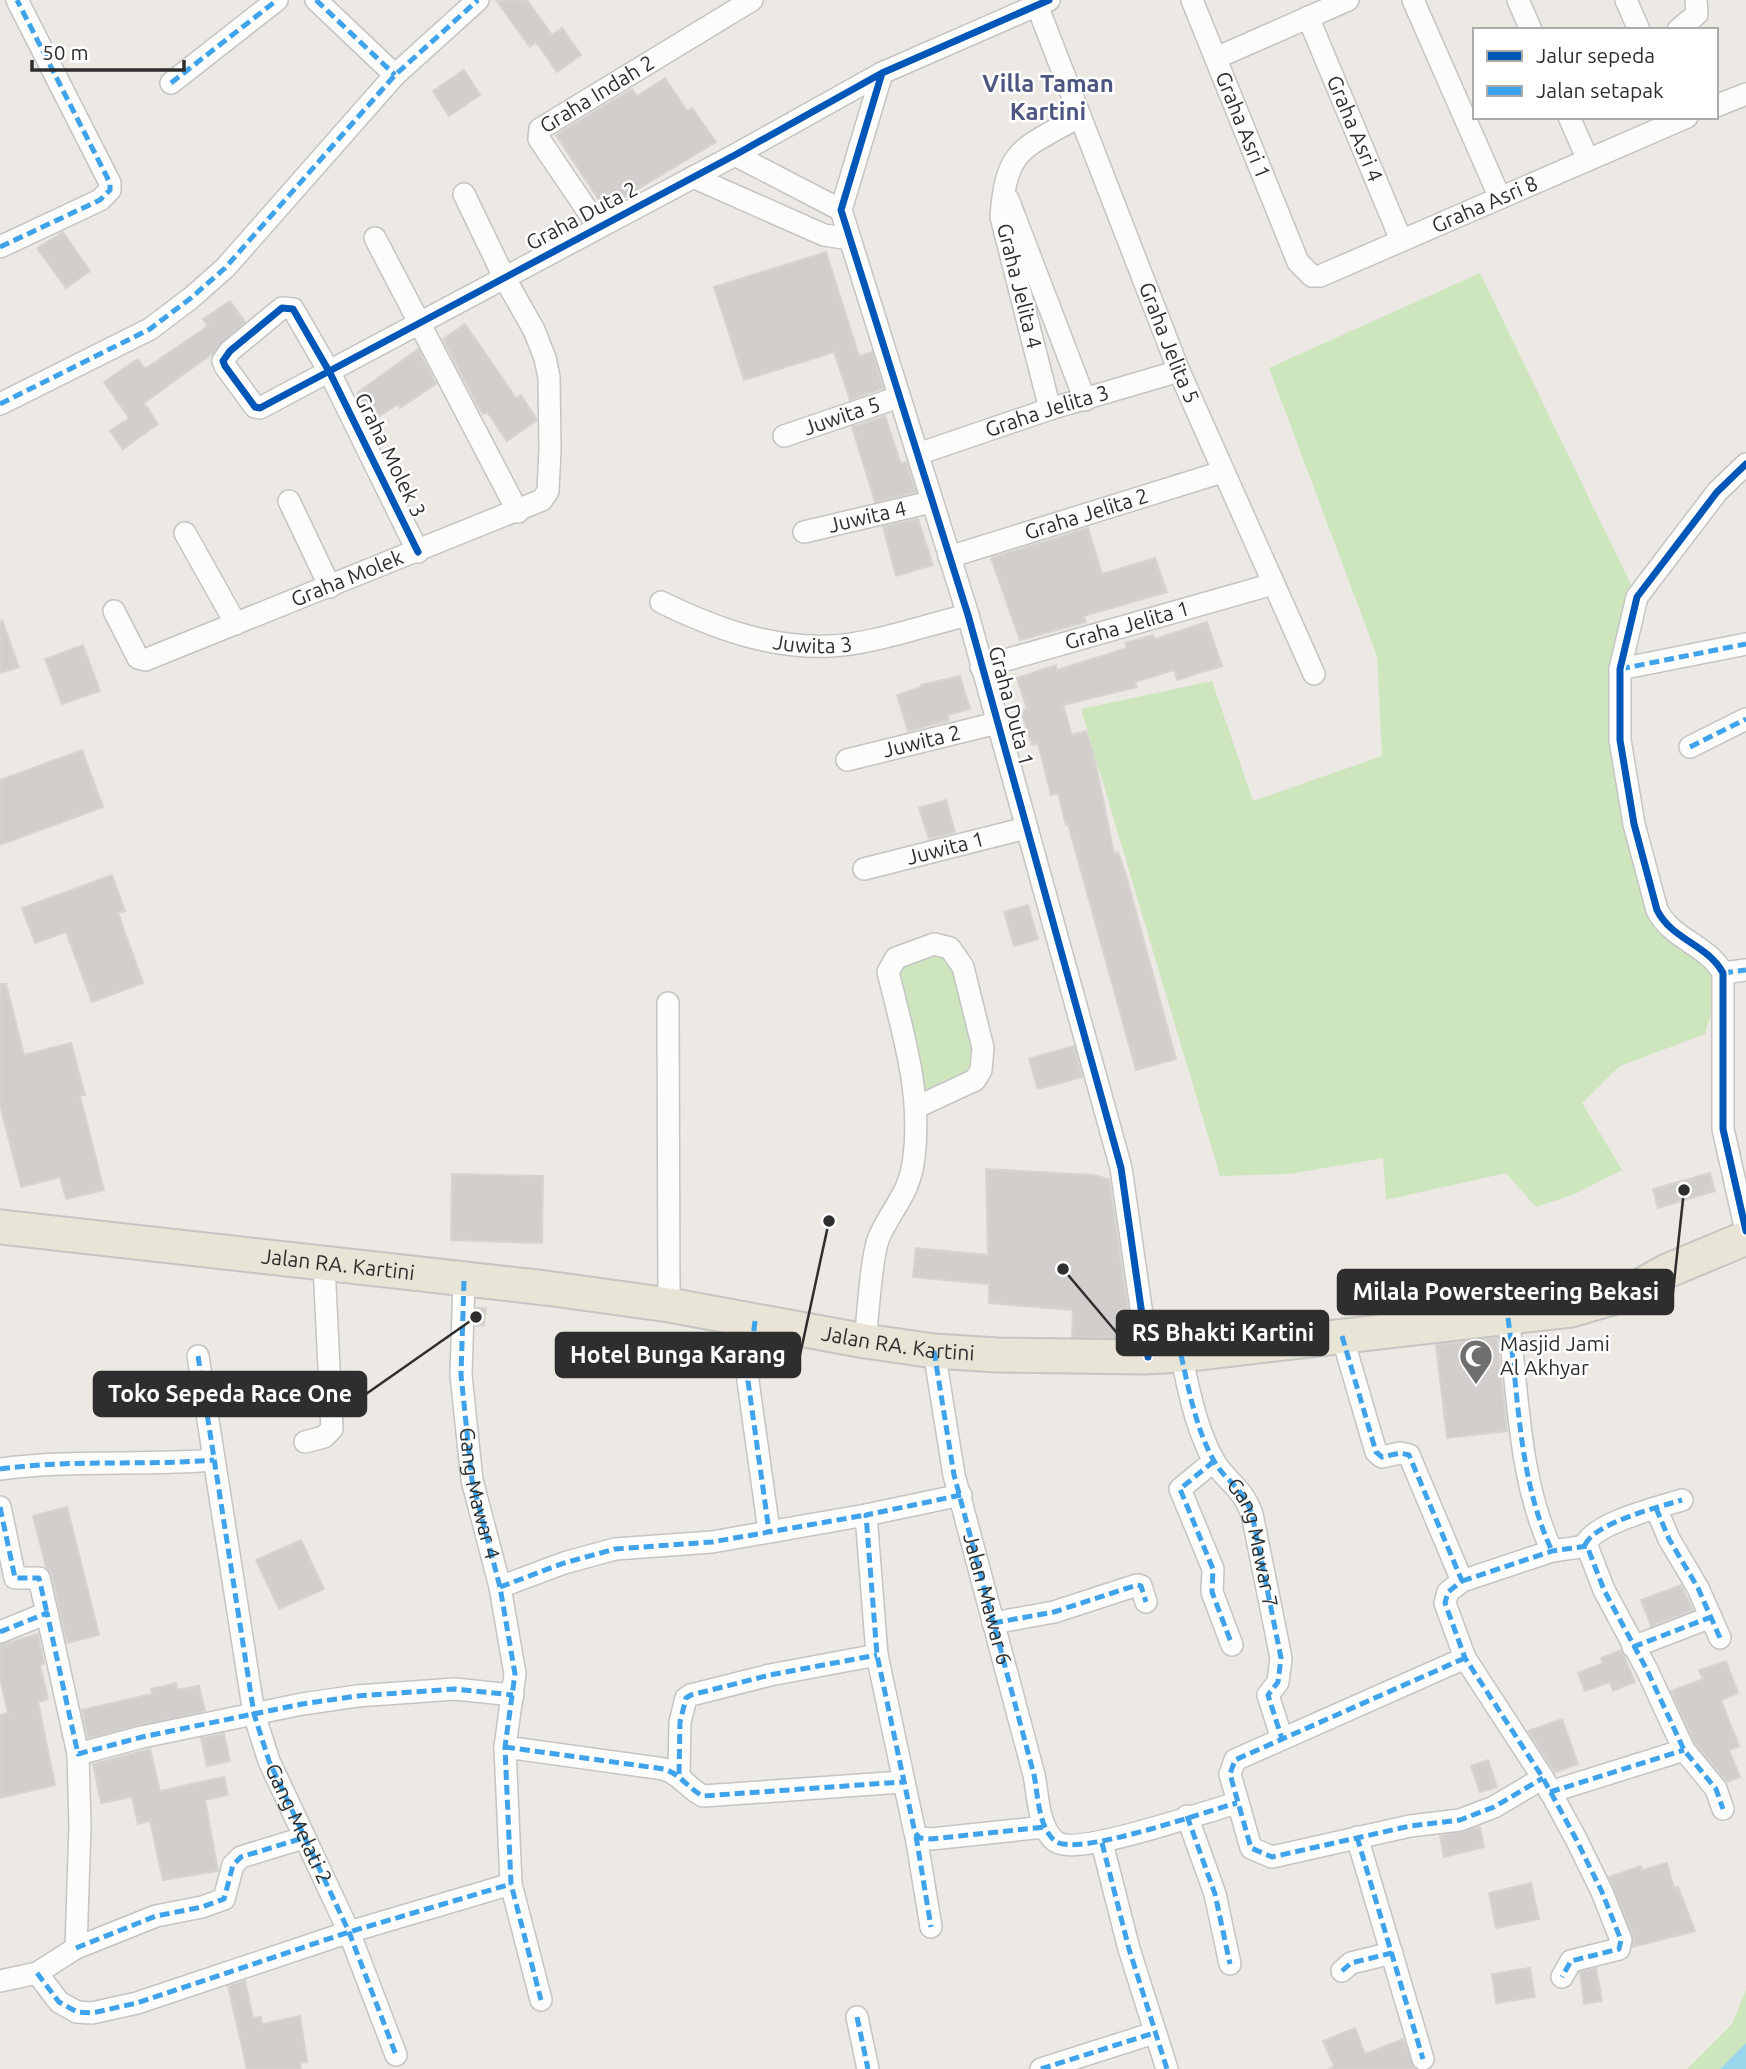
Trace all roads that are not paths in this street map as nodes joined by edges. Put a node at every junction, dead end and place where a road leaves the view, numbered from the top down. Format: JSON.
{"nodes":[{"id":1,"x":17,"y":0,"type":"edge"},
{"id":2,"x":277,"y":0,"type":"edge"},
{"id":3,"x":316,"y":0,"type":"edge"},
{"id":4,"x":478,"y":0,"type":"edge"},
{"id":5,"x":752,"y":0,"type":"edge"},
{"id":6,"x":1192,"y":0,"type":"edge"},
{"id":7,"x":1349,"y":0,"type":"edge"},
{"id":8,"x":1413,"y":0,"type":"edge"},
{"id":9,"x":1518,"y":0,"type":"edge"},
{"id":10,"x":1696,"y":0,"type":"edge"},
{"id":11,"x":1041,"y":2,"type":"edge"},
{"id":12,"x":1634,"y":3,"type":"edge"},
{"id":13,"x":1308,"y":17,"type":"junction"},
{"id":14,"x":1530,"y":28,"type":"edge"},
{"id":15,"x":1639,"y":28,"type":"edge"},
{"id":16,"x":1680,"y":28,"type":"edge"},
{"id":17,"x":1216,"y":58,"type":"junction"},
{"id":18,"x":882,"y":73,"type":"junction"},
{"id":19,"x":395,"y":75,"type":"junction"},
{"id":20,"x":171,"y":83,"type":"dead end"},
{"id":21,"x":1746,"y":94,"type":"edge"},
{"id":22,"x":1718,"y":105,"type":"edge"},
{"id":23,"x":1080,"y":116,"type":"junction"},
{"id":24,"x":1570,"y":119,"type":"edge"},
{"id":25,"x":1680,"y":119,"type":"edge"},
{"id":26,"x":735,"y":155,"type":"junction"},
{"id":27,"x":1588,"y":160,"type":"junction"},
{"id":28,"x":693,"y":177,"type":"junction"},
{"id":29,"x":1003,"y":187,"type":"junction"},
{"id":30,"x":464,"y":194,"type":"dead end"},
{"id":31,"x":1500,"y":198,"type":"junction"},
{"id":32,"x":841,"y":210,"type":"junction"},
{"id":33,"x":598,"y":226,"type":"junction"},
{"id":34,"x":375,"y":238,"type":"dead end"},
{"id":35,"x":850,"y":239,"type":"junction"},
{"id":36,"x":1401,"y":240,"type":"junction"},
{"id":37,"x":0,"y":247,"type":"edge"},
{"id":38,"x":1293,"y":250,"type":"joint"},
{"id":39,"x":504,"y":277,"type":"junction"},
{"id":40,"x":282,"y":308,"type":"joint"},
{"id":41,"x":419,"y":322,"type":"junction"},
{"id":42,"x":1179,"y":370,"type":"junction"},
{"id":43,"x":330,"y":373,"type":"junction"},
{"id":44,"x":899,"y":397,"type":"junction"},
{"id":45,"x":1085,"y":400,"type":"junction"},
{"id":46,"x":0,"y":404,"type":"edge"},
{"id":47,"x":1050,"y":409,"type":"junction"},
{"id":48,"x":784,"y":436,"type":"dead end"},
{"id":49,"x":918,"y":454,"type":"junction"},
{"id":50,"x":1746,"y":464,"type":"edge"},
{"id":51,"x":1222,"y":472,"type":"junction"},
{"id":52,"x":289,"y":500,"type":"dead end"},
{"id":53,"x":932,"y":502,"type":"junction"},
{"id":54,"x":518,"y":512,"type":"junction"},
{"id":55,"x":804,"y":532,"type":"dead end"},
{"id":56,"x":185,"y":533,"type":"dead end"},
{"id":57,"x":418,"y":551,"type":"junction"},
{"id":58,"x":949,"y":557,"type":"junction"},
{"id":59,"x":1273,"y":584,"type":"junction"},
{"id":60,"x":330,"y":587,"type":"junction"},
{"id":61,"x":661,"y":602,"type":"dead end"},
{"id":62,"x":114,"y":611,"type":"dead end"},
{"id":63,"x":968,"y":615,"type":"junction"},
{"id":64,"x":236,"y":624,"type":"junction"},
{"id":65,"x":1746,"y":644,"type":"edge"},
{"id":66,"x":981,"y":667,"type":"junction"},
{"id":67,"x":1620,"y":669,"type":"junction"},
{"id":68,"x":1314,"y":674,"type":"dead end"},
{"id":69,"x":1746,"y":719,"type":"edge"},
{"id":70,"x":997,"y":723,"type":"junction"},
{"id":71,"x":1690,"y":747,"type":"dead end"},
{"id":72,"x":847,"y":760,"type":"dead end"},
{"id":73,"x":1026,"y":828,"type":"junction"},
{"id":74,"x":864,"y":869,"type":"dead end"},
{"id":75,"x":1746,"y":970,"type":"edge"},
{"id":76,"x":1723,"y":973,"type":"junction"},
{"id":77,"x":668,"y":1003,"type":"dead end"},
{"id":78,"x":917,"y":1107,"type":"junction"},
{"id":79,"x":0,"y":1227,"type":"edge"},
{"id":80,"x":1746,"y":1231,"type":"edge"},
{"id":81,"x":1746,"y":1238,"type":"edge"},
{"id":82,"x":324,"y":1265,"type":"junction"},
{"id":83,"x":463,"y":1285,"type":"junction"},
{"id":84,"x":669,"y":1305,"type":"junction"},
{"id":85,"x":1508,"y":1318,"type":"junction"},
{"id":86,"x":755,"y":1321,"type":"junction"},
{"id":87,"x":1342,"y":1336,"type":"junction"},
{"id":88,"x":865,"y":1341,"type":"junction"},
{"id":89,"x":934,"y":1351,"type":"junction"},
{"id":90,"x":1181,"y":1354,"type":"junction"},
{"id":91,"x":198,"y":1356,"type":"dead end"},
{"id":92,"x":1148,"y":1357,"type":"junction"},
{"id":93,"x":305,"y":1442,"type":"dead end"},
{"id":94,"x":214,"y":1460,"type":"junction"},
{"id":95,"x":1214,"y":1461,"type":"junction"},
{"id":96,"x":0,"y":1469,"type":"edge"},
{"id":97,"x":961,"y":1495,"type":"junction"},
{"id":98,"x":1682,"y":1500,"type":"dead end"},
{"id":99,"x":0,"y":1507,"type":"edge"},
{"id":100,"x":1656,"y":1508,"type":"junction"},
{"id":101,"x":866,"y":1515,"type":"junction"},
{"id":102,"x":769,"y":1531,"type":"junction"},
{"id":103,"x":1585,"y":1545,"type":"junction"},
{"id":104,"x":1552,"y":1551,"type":"junction"},
{"id":105,"x":1462,"y":1581,"type":"junction"},
{"id":106,"x":500,"y":1587,"type":"junction"},
{"id":107,"x":1146,"y":1602,"type":"dead end"},
{"id":108,"x":47,"y":1613,"type":"junction"},
{"id":109,"x":1711,"y":1617,"type":"junction"},
{"id":110,"x":993,"y":1623,"type":"junction"},
{"id":111,"x":0,"y":1632,"type":"edge"},
{"id":112,"x":1720,"y":1638,"type":"dead end"},
{"id":113,"x":1232,"y":1645,"type":"dead end"},
{"id":114,"x":1633,"y":1647,"type":"junction"},
{"id":115,"x":877,"y":1655,"type":"junction"},
{"id":116,"x":1465,"y":1658,"type":"junction"},
{"id":117,"x":513,"y":1695,"type":"junction"},
{"id":118,"x":254,"y":1714,"type":"junction"},
{"id":119,"x":1282,"y":1739,"type":"junction"},
{"id":120,"x":505,"y":1747,"type":"junction"},
{"id":121,"x":1684,"y":1750,"type":"junction"},
{"id":122,"x":78,"y":1754,"type":"junction"},
{"id":123,"x":679,"y":1774,"type":"junction"},
{"id":124,"x":902,"y":1782,"type":"junction"},
{"id":125,"x":1547,"y":1785,"type":"junction"},
{"id":126,"x":1237,"y":1803,"type":"junction"},
{"id":127,"x":1723,"y":1809,"type":"dead end"},
{"id":128,"x":1187,"y":1816,"type":"junction"},
{"id":129,"x":1050,"y":1834,"type":"junction"},
{"id":130,"x":916,"y":1836,"type":"junction"},
{"id":131,"x":1357,"y":1837,"type":"junction"},
{"id":132,"x":303,"y":1838,"type":"junction"},
{"id":133,"x":1102,"y":1843,"type":"junction"},
{"id":134,"x":511,"y":1884,"type":"junction"},
{"id":135,"x":931,"y":1927,"type":"dead end"},
{"id":136,"x":349,"y":1931,"type":"junction"},
{"id":137,"x":76,"y":1948,"type":"junction"},
{"id":138,"x":1391,"y":1953,"type":"junction"},
{"id":139,"x":1230,"y":1964,"type":"dead end"},
{"id":140,"x":1342,"y":1971,"type":"dead end"},
{"id":141,"x":37,"y":1973,"type":"junction"},
{"id":142,"x":1562,"y":1977,"type":"dead end"},
{"id":143,"x":0,"y":1981,"type":"edge"},
{"id":144,"x":541,"y":2000,"type":"dead end"},
{"id":145,"x":857,"y":2017,"type":"dead end"},
{"id":146,"x":1154,"y":2033,"type":"junction"},
{"id":147,"x":396,"y":2055,"type":"dead end"},
{"id":148,"x":1423,"y":2059,"type":"dead end"},
{"id":149,"x":868,"y":2069,"type":"edge"},
{"id":150,"x":1041,"y":2069,"type":"edge"},
{"id":151,"x":1167,"y":2069,"type":"edge"}],
"edges":[{"from":1,"to":37,"type":"street"},
{"from":2,"to":20,"type":"street"},
{"from":3,"to":19,"type":"street"},
{"from":4,"to":19,"type":"street"},
{"from":5,"to":33,"type":"street","name":"Graha Indah 2"},
{"from":6,"to":17,"type":"street","name":"Graha Asri 1"},
{"from":7,"to":13,"type":"street"},
{"from":8,"to":31,"type":"street"},
{"from":9,"to":14,"type":"street"},
{"from":10,"to":16,"type":"street"},
{"from":11,"to":18,"type":"street","name":"Graha Duta 2"},
{"from":11,"to":23,"type":"street","name":"Graha Jelita 5"},
{"from":12,"to":15,"type":"street"},
{"from":13,"to":17,"type":"street"},
{"from":13,"to":36,"type":"street","name":"Graha Asri 4"},
{"from":17,"to":38,"type":"street","name":"Graha Asri 1"},
{"from":18,"to":26,"type":"street","name":"Graha Duta 2"},
{"from":18,"to":32,"type":"street"},
{"from":19,"to":46,"type":"street"},
{"from":21,"to":22,"type":"street"},
{"from":23,"to":29,"type":"street","name":"Graha Jelita 4"},
{"from":23,"to":42,"type":"street","name":"Graha Jelita 5"},
{"from":24,"to":27,"type":"street"},
{"from":25,"to":27,"type":"street","name":"Graha Asri 8"},
{"from":26,"to":28,"type":"street","name":"Graha Duta 2"},
{"from":26,"to":32,"type":"street"},
{"from":27,"to":31,"type":"street","name":"Graha Asri 8"},
{"from":28,"to":33,"type":"street","name":"Graha Duta 2"},
{"from":28,"to":35,"type":"street"},
{"from":29,"to":45,"type":"street"},
{"from":29,"to":47,"type":"street","name":"Graha Jelita 4"},
{"from":30,"to":39,"type":"street"},
{"from":31,"to":36,"type":"street","name":"Graha Asri 8"},
{"from":32,"to":35,"type":"street","name":"Graha Duta 1"},
{"from":33,"to":39,"type":"street","name":"Graha Duta 2"},
{"from":34,"to":41,"type":"street"},
{"from":35,"to":44,"type":"street","name":"Graha Duta 1"},
{"from":36,"to":38,"type":"street","name":"Graha Asri 8"},
{"from":39,"to":41,"type":"street","name":"Graha Duta 2"},
{"from":39,"to":54,"type":"street","name":"Graha Molek"},
{"from":40,"to":43,"type":"street","name":"Graha Molek 3"},
{"from":40,"to":43,"type":"street","name":"Graha Duta 2"},
{"from":41,"to":43,"type":"street","name":"Graha Duta 2"},
{"from":41,"to":54,"type":"street"},
{"from":42,"to":45,"type":"street","name":"Graha Jelita 3"},
{"from":42,"to":51,"type":"street","name":"Graha Jelita 5"},
{"from":43,"to":57,"type":"street","name":"Graha Molek 3"},
{"from":44,"to":48,"type":"street","name":"Juwita 5"},
{"from":44,"to":49,"type":"street","name":"Graha Duta 1"},
{"from":45,"to":47,"type":"street","name":"Graha Jelita 3"},
{"from":47,"to":49,"type":"street","name":"Graha Jelita 3"},
{"from":49,"to":53,"type":"street","name":"Graha Duta 1"},
{"from":50,"to":67,"type":"street"},
{"from":51,"to":58,"type":"street","name":"Graha Jelita 2"},
{"from":51,"to":59,"type":"street","name":"Graha Jelita 5"},
{"from":52,"to":60,"type":"street"},
{"from":53,"to":55,"type":"street","name":"Juwita 4"},
{"from":53,"to":58,"type":"street","name":"Graha Duta 1"},
{"from":54,"to":57,"type":"street","name":"Graha Molek"},
{"from":56,"to":64,"type":"street"},
{"from":57,"to":60,"type":"street","name":"Graha Molek"},
{"from":58,"to":63,"type":"street","name":"Graha Duta 1"},
{"from":59,"to":66,"type":"street","name":"Graha Jelita 1"},
{"from":59,"to":68,"type":"street","name":"Graha Jelita 5"},
{"from":60,"to":64,"type":"street","name":"Graha Molek"},
{"from":61,"to":63,"type":"street","name":"Juwita 3"},
{"from":62,"to":64,"type":"street","name":"Graha Molek"},
{"from":63,"to":66,"type":"street","name":"Graha Duta 1"},
{"from":65,"to":67,"type":"street"},
{"from":66,"to":70,"type":"street","name":"Graha Duta 1"},
{"from":67,"to":76,"type":"street"},
{"from":69,"to":71,"type":"street"},
{"from":70,"to":72,"type":"street","name":"Juwita 2"},
{"from":70,"to":73,"type":"street","name":"Graha Duta 1"},
{"from":73,"to":74,"type":"street","name":"Juwita 1"},
{"from":73,"to":92,"type":"street","name":"Graha Duta 1"},
{"from":75,"to":76,"type":"street"},
{"from":76,"to":80,"type":"street"},
{"from":77,"to":84,"type":"street"},
{"from":78,"to":78,"type":"street"},
{"from":78,"to":88,"type":"street"},
{"from":79,"to":82,"type":"main road","name":"Jalan RA. Kartini"},
{"from":81,"to":85,"type":"main road","name":"Jalan RA. Kartini"},
{"from":82,"to":83,"type":"main road","name":"Jalan RA. Kartini"},
{"from":82,"to":93,"type":"street"},
{"from":83,"to":84,"type":"main road","name":"Jalan RA. Kartini"},
{"from":83,"to":106,"type":"street","name":"Gang Mawar 4"},
{"from":84,"to":86,"type":"main road","name":"Jalan RA. Kartini"},
{"from":85,"to":87,"type":"main road","name":"Jalan RA. Kartini"},
{"from":85,"to":104,"type":"street"},
{"from":86,"to":88,"type":"main road","name":"Jalan RA. Kartini"},
{"from":86,"to":102,"type":"street"},
{"from":87,"to":90,"type":"main road","name":"Jalan RA. Kartini"},
{"from":87,"to":105,"type":"street"},
{"from":88,"to":89,"type":"main road","name":"Jalan RA. Kartini"},
{"from":89,"to":92,"type":"main road","name":"Jalan RA. Kartini"},
{"from":89,"to":97,"type":"street","name":"Jalan Mawar 6"},
{"from":90,"to":92,"type":"main road","name":"Jalan RA. Kartini"},
{"from":90,"to":95,"type":"street","name":"Gang Mawar 7"},
{"from":91,"to":94,"type":"street","name":"Gang Melati 2"},
{"from":94,"to":96,"type":"street"},
{"from":94,"to":118,"type":"street","name":"Gang Melati 2"},
{"from":95,"to":113,"type":"street"},
{"from":95,"to":119,"type":"street","name":"Gang Mawar 7"},
{"from":97,"to":101,"type":"street"},
{"from":97,"to":110,"type":"street","name":"Jalan Mawar 6"},
{"from":98,"to":100,"type":"street"},
{"from":99,"to":108,"type":"street"},
{"from":100,"to":103,"type":"street"},
{"from":100,"to":109,"type":"street"},
{"from":101,"to":102,"type":"street"},
{"from":101,"to":115,"type":"street"},
{"from":102,"to":106,"type":"street"},
{"from":103,"to":104,"type":"street"},
{"from":103,"to":114,"type":"street"},
{"from":104,"to":105,"type":"street"},
{"from":105,"to":116,"type":"street"},
{"from":106,"to":117,"type":"street","name":"Gang Mawar 4"},
{"from":107,"to":110,"type":"street"},
{"from":108,"to":111,"type":"street"},
{"from":108,"to":122,"type":"street"},
{"from":109,"to":112,"type":"street"},
{"from":109,"to":114,"type":"street"},
{"from":110,"to":129,"type":"street","name":"Jalan Mawar 6"},
{"from":114,"to":121,"type":"street"},
{"from":115,"to":123,"type":"street"},
{"from":115,"to":124,"type":"street"},
{"from":116,"to":119,"type":"street"},
{"from":116,"to":125,"type":"street"},
{"from":117,"to":118,"type":"street"},
{"from":117,"to":120,"type":"street","name":"Gang Mawar 4"},
{"from":118,"to":122,"type":"street"},
{"from":118,"to":132,"type":"street","name":"Gang Melati 2"},
{"from":119,"to":126,"type":"street"},
{"from":120,"to":123,"type":"street"},
{"from":120,"to":134,"type":"street","name":"Gang Mawar 4"},
{"from":121,"to":125,"type":"street"},
{"from":121,"to":127,"type":"street"},
{"from":122,"to":137,"type":"street"},
{"from":123,"to":124,"type":"street"},
{"from":124,"to":130,"type":"street"},
{"from":125,"to":131,"type":"street"},
{"from":125,"to":142,"type":"street"},
{"from":126,"to":128,"type":"street"},
{"from":126,"to":131,"type":"street"},
{"from":128,"to":133,"type":"street"},
{"from":128,"to":139,"type":"street"},
{"from":129,"to":130,"type":"street"},
{"from":129,"to":133,"type":"street"},
{"from":130,"to":135,"type":"street"},
{"from":131,"to":138,"type":"street"},
{"from":132,"to":136,"type":"street","name":"Gang Melati 2"},
{"from":132,"to":137,"type":"street"},
{"from":133,"to":146,"type":"street"},
{"from":134,"to":136,"type":"street"},
{"from":134,"to":144,"type":"street","name":"Gang Mawar 4"},
{"from":136,"to":141,"type":"street"},
{"from":136,"to":147,"type":"street","name":"Gang Melati 2"},
{"from":137,"to":141,"type":"street"},
{"from":138,"to":140,"type":"street"},
{"from":138,"to":148,"type":"street"},
{"from":141,"to":143,"type":"street"},
{"from":145,"to":149,"type":"street"},
{"from":146,"to":150,"type":"street"},
{"from":146,"to":151,"type":"street"}]}
